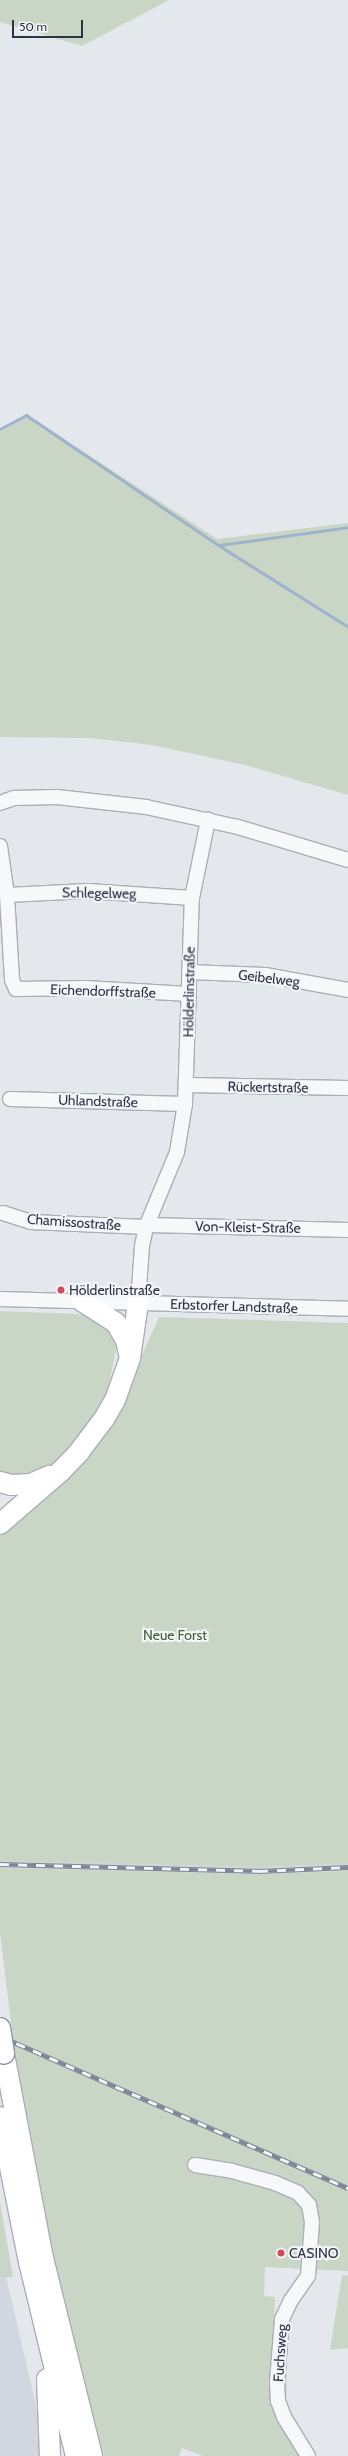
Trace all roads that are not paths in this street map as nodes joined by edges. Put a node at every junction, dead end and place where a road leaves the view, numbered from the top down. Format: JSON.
{"nodes":[{"id":1,"x":0,"y":803,"type":"edge"},
{"id":2,"x":208,"y":820,"type":"junction"},
{"id":3,"x":0,"y":846,"type":"edge"},
{"id":4,"x":348,"y":860,"type":"edge"},
{"id":5,"x":7,"y":895,"type":"junction"},
{"id":6,"x":192,"y":898,"type":"junction"},
{"id":7,"x":189,"y":972,"type":"junction"},
{"id":8,"x":348,"y":990,"type":"edge"},
{"id":9,"x":189,"y":994,"type":"junction"},
{"id":10,"x":188,"y":1085,"type":"junction"},
{"id":11,"x":348,"y":1088,"type":"edge"},
{"id":12,"x":10,"y":1098,"type":"dead end"},
{"id":13,"x":185,"y":1104,"type":"junction"},
{"id":14,"x":3,"y":1213,"type":"dead end"},
{"id":15,"x":147,"y":1226,"type":"junction"},
{"id":16,"x":348,"y":1230,"type":"edge"},
{"id":17,"x":0,"y":1299,"type":"edge"},
{"id":18,"x":82,"y":1301,"type":"junction"},
{"id":19,"x":138,"y":1303,"type":"junction"},
{"id":20,"x":348,"y":1309,"type":"edge"},
{"id":21,"x":130,"y":1358,"type":"junction"},
{"id":22,"x":60,"y":1472,"type":"junction"},
{"id":23,"x":0,"y":1482,"type":"edge"},
{"id":24,"x":0,"y":1524,"type":"edge"},
{"id":25,"x":0,"y":2028,"type":"edge"},
{"id":26,"x":0,"y":2117,"type":"edge"},
{"id":27,"x":195,"y":2165,"type":"dead end"},
{"id":28,"x":46,"y":2335,"type":"junction"},
{"id":29,"x":50,"y":2456,"type":"edge"},
{"id":30,"x":76,"y":2456,"type":"edge"},
{"id":31,"x":92,"y":2456,"type":"edge"},
{"id":32,"x":308,"y":2456,"type":"edge"}],
"edges":[{"from":1,"to":2,"type":"street"},
{"from":2,"to":4,"type":"street"},
{"from":2,"to":6,"type":"street","name":"Hölderlinstraße"},
{"from":3,"to":5,"type":"street"},
{"from":5,"to":6,"type":"street","name":"Schlegelweg"},
{"from":5,"to":9,"type":"street","name":"Eichendorffstraße"},
{"from":6,"to":7,"type":"street","name":"Hölderlinstraße"},
{"from":7,"to":8,"type":"street","name":"Geibelweg"},
{"from":7,"to":9,"type":"street","name":"Hölderlinstraße"},
{"from":9,"to":10,"type":"street","name":"Hölderlinstraße"},
{"from":10,"to":11,"type":"street","name":"Rückertstraße"},
{"from":10,"to":13,"type":"street","name":"Hölderlinstraße"},
{"from":12,"to":13,"type":"street","name":"Uhlandstraße"},
{"from":13,"to":15,"type":"street","name":"Hölderlinstraße"},
{"from":14,"to":15,"type":"street","name":"Chamissostraße"},
{"from":15,"to":16,"type":"street","name":"Von-Kleist-Straße"},
{"from":15,"to":19,"type":"street","name":"Hölderlinstraße"},
{"from":17,"to":18,"type":"street","name":"Erbstorfer Landstraße"},
{"from":18,"to":19,"type":"street","name":"Erbstorfer Landstraße"},
{"from":18,"to":21,"type":"highway"},
{"from":19,"to":20,"type":"street","name":"Erbstorfer Landstraße"},
{"from":19,"to":21,"type":"highway"},
{"from":21,"to":22,"type":"highway"},
{"from":22,"to":23,"type":"highway"},
{"from":22,"to":24,"type":"highway"},
{"from":25,"to":31,"type":"highway","bridge":true},
{"from":26,"to":28,"type":"highway"},
{"from":27,"to":32,"type":"street","name":"Fuchsweg"},
{"from":28,"to":29,"type":"highway"},
{"from":28,"to":30,"type":"highway"}]}
